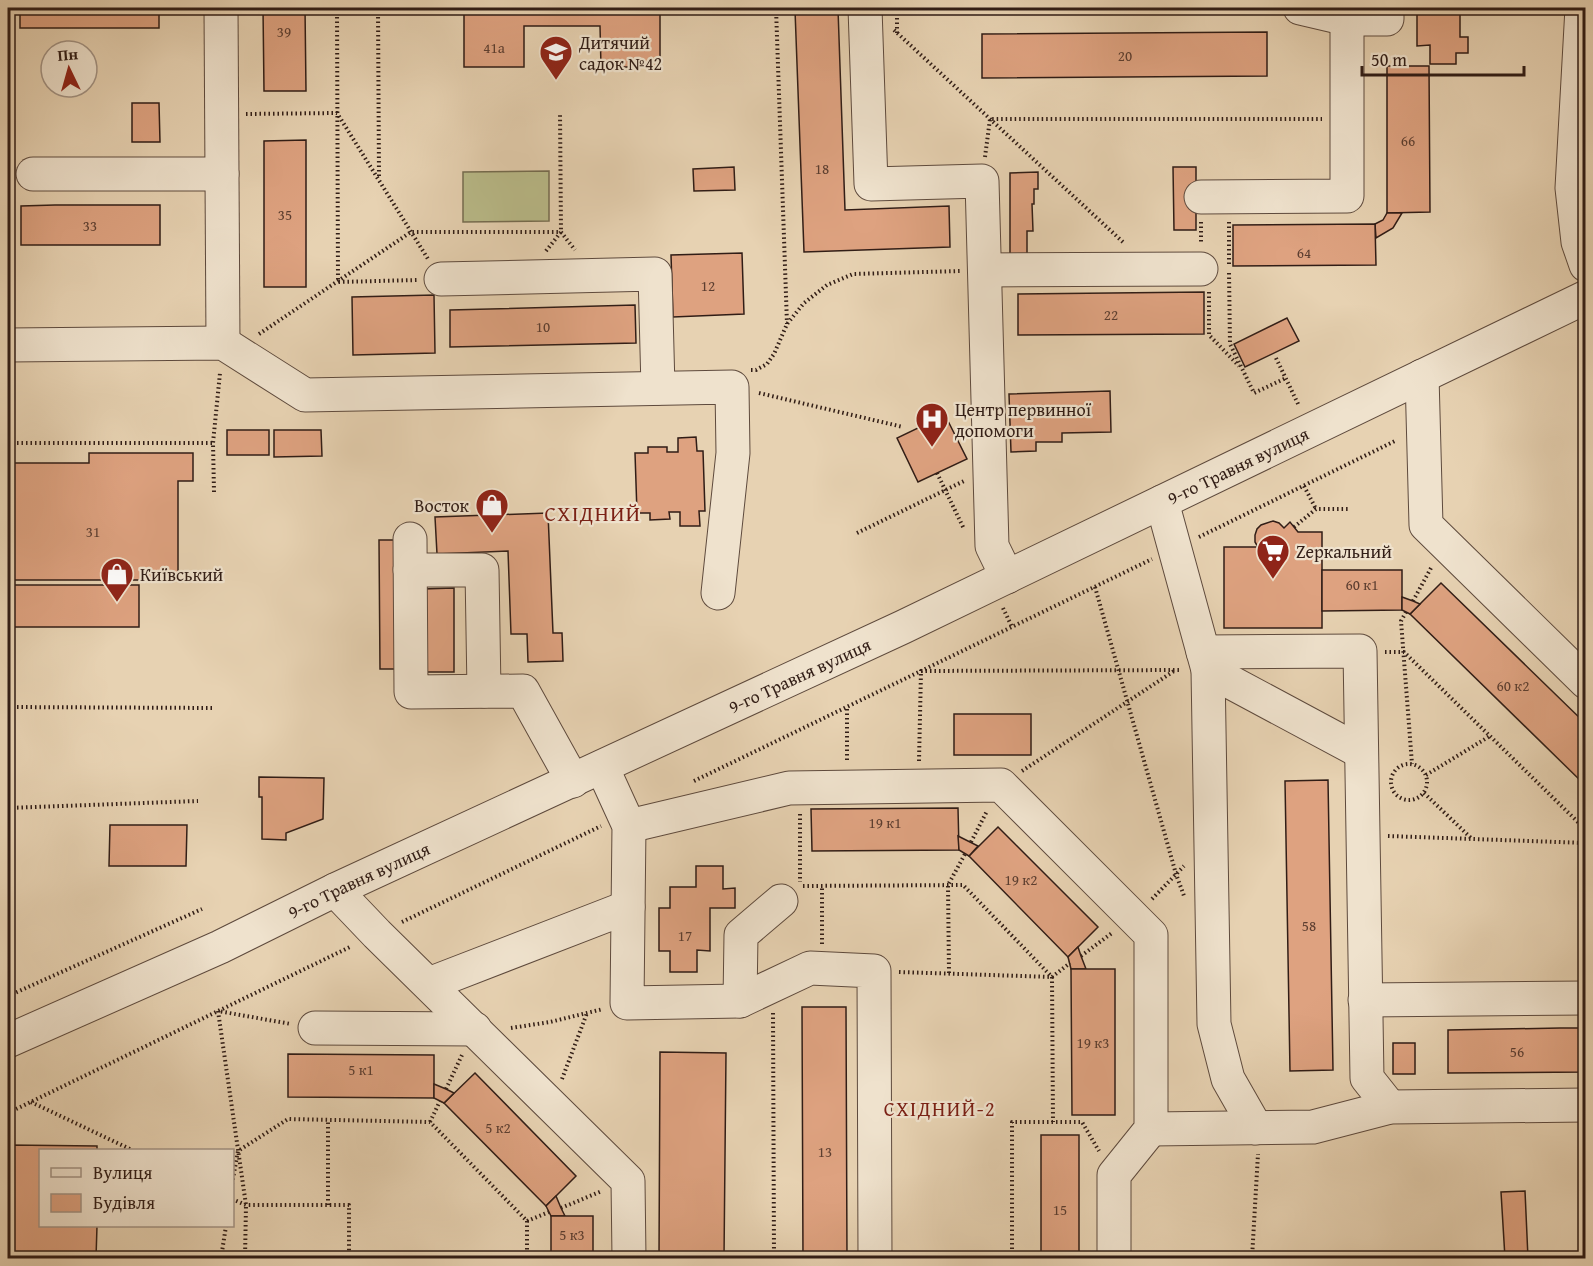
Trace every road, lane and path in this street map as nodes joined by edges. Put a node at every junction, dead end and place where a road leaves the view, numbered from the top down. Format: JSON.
{"nodes":[{"id":1,"x":221,"y":8,"type":"edge"},
{"id":2,"x":337,"y":8,"type":"edge"},
{"id":3,"x":378,"y":8,"type":"edge"},
{"id":4,"x":776,"y":8,"type":"edge"},
{"id":5,"x":897,"y":8,"type":"edge"},
{"id":6,"x":1300,"y":8,"type":"edge"},
{"id":7,"x":1387,"y":8,"type":"edge"},
{"id":8,"x":878,"y":17,"type":"edge"},
{"id":9,"x":1347,"y":19,"type":"junction"},
{"id":10,"x":1583,"y":28,"type":"edge"},
{"id":11,"x":897,"y":33,"type":"junction"},
{"id":12,"x":337,"y":113,"type":"junction"},
{"id":13,"x":561,"y":113,"type":"dead end"},
{"id":14,"x":222,"y":114,"type":"junction"},
{"id":15,"x":990,"y":119,"type":"junction"},
{"id":16,"x":1347,"y":119,"type":"junction"},
{"id":17,"x":33,"y":174,"type":"dead end"},
{"id":18,"x":222,"y":174,"type":"junction"},
{"id":19,"x":379,"y":180,"type":"junction"},
{"id":20,"x":982,"y":181,"type":"junction"},
{"id":21,"x":1579,"y":188,"type":"edge"},
{"id":22,"x":1201,"y":197,"type":"joint"},
{"id":23,"x":411,"y":232,"type":"junction"},
{"id":24,"x":1586,"y":265,"type":"edge"},
{"id":25,"x":1153,"y":269,"type":"junction"},
{"id":26,"x":985,"y":270,"type":"junction"},
{"id":27,"x":441,"y":279,"type":"junction"},
{"id":28,"x":1205,"y":280,"type":"junction"},
{"id":29,"x":338,"y":282,"type":"junction"},
{"id":30,"x":1586,"y":297,"type":"edge"},
{"id":31,"x":255,"y":337,"type":"dead end"},
{"id":32,"x":223,"y":343,"type":"junction"},
{"id":33,"x":1230,"y":344,"type":"dead end"},
{"id":34,"x":8,"y":345,"type":"edge"},
{"id":35,"x":1276,"y":358,"type":"dead end"},
{"id":36,"x":1241,"y":368,"type":"junction"},
{"id":37,"x":1422,"y":376,"type":"junction"},
{"id":38,"x":1286,"y":378,"type":"junction"},
{"id":39,"x":732,"y":387,"type":"junction"},
{"id":40,"x":658,"y":388,"type":"junction"},
{"id":41,"x":903,"y":427,"type":"dead end"},
{"id":42,"x":1424,"y":428,"type":"junction"},
{"id":43,"x":1311,"y":430,"type":"junction"},
{"id":44,"x":8,"y":443,"type":"edge"},
{"id":45,"x":213,"y":443,"type":"junction"},
{"id":46,"x":990,"y":468,"type":"junction"},
{"id":47,"x":1304,"y":486,"type":"junction"},
{"id":48,"x":214,"y":492,"type":"dead end"},
{"id":49,"x":1162,"y":502,"type":"junction"},
{"id":50,"x":1316,"y":509,"type":"junction"},
{"id":51,"x":1350,"y":509,"type":"dead end"},
{"id":52,"x":1294,"y":527,"type":"dead end"},
{"id":53,"x":857,"y":533,"type":"dead end"},
{"id":54,"x":1445,"y":543,"type":"junction"},
{"id":55,"x":1175,"y":548,"type":"junction"},
{"id":56,"x":1007,"y":577,"type":"junction"},
{"id":57,"x":1095,"y":586,"type":"junction"},
{"id":58,"x":718,"y":594,"type":"dead end"},
{"id":59,"x":1413,"y":601,"type":"dead end"},
{"id":60,"x":1406,"y":612,"type":"dead end"},
{"id":61,"x":1404,"y":652,"type":"junction"},
{"id":62,"x":1206,"y":661,"type":"junction"},
{"id":63,"x":1119,"y":670,"type":"junction"},
{"id":64,"x":1176,"y":670,"type":"junction"},
{"id":65,"x":921,"y":671,"type":"junction"},
{"id":66,"x":1586,"y":682,"type":"edge"},
{"id":67,"x":484,"y":691,"type":"junction"},
{"id":68,"x":1127,"y":702,"type":"junction"},
{"id":69,"x":8,"y":707,"type":"edge"},
{"id":70,"x":847,"y":707,"type":"junction"},
{"id":71,"x":215,"y":708,"type":"dead end"},
{"id":72,"x":1490,"y":736,"type":"junction"},
{"id":73,"x":1362,"y":752,"type":"junction"},
{"id":74,"x":1412,"y":764,"type":"junction"},
{"id":75,"x":588,"y":774,"type":"junction"},
{"id":76,"x":1426,"y":775,"type":"junction"},
{"id":77,"x":687,"y":784,"type":"dead end"},
{"id":78,"x":1001,"y":785,"type":"junction"},
{"id":79,"x":919,"y":786,"type":"junction"},
{"id":80,"x":800,"y":787,"type":"junction"},
{"id":81,"x":847,"y":787,"type":"junction"},
{"id":82,"x":1424,"y":793,"type":"junction"},
{"id":83,"x":198,"y":801,"type":"dead end"},
{"id":84,"x":8,"y":808,"type":"edge"},
{"id":85,"x":626,"y":820,"type":"junction"},
{"id":86,"x":1586,"y":831,"type":"edge"},
{"id":87,"x":1363,"y":835,"type":"junction"},
{"id":88,"x":1211,"y":839,"type":"junction"},
{"id":89,"x":1472,"y":839,"type":"junction"},
{"id":90,"x":1586,"y":843,"type":"edge"},
{"id":91,"x":965,"y":854,"type":"dead end"},
{"id":92,"x":1176,"y":874,"type":"junction"},
{"id":93,"x":822,"y":885,"type":"junction"},
{"id":94,"x":948,"y":885,"type":"junction"},
{"id":95,"x":335,"y":890,"type":"junction"},
{"id":96,"x":781,"y":901,"type":"dead end"},
{"id":97,"x":628,"y":907,"type":"junction"},
{"id":98,"x":202,"y":909,"type":"dead end"},
{"id":99,"x":1134,"y":917,"type":"junction"},
{"id":100,"x":377,"y":934,"type":"junction"},
{"id":101,"x":1081,"y":956,"type":"dead end"},
{"id":102,"x":1070,"y":963,"type":"dead end"},
{"id":103,"x":821,"y":969,"type":"junction"},
{"id":104,"x":874,"y":971,"type":"junction"},
{"id":105,"x":949,"y":973,"type":"junction"},
{"id":106,"x":1052,"y":976,"type":"junction"},
{"id":107,"x":429,"y":984,"type":"junction"},
{"id":108,"x":773,"y":986,"type":"junction"},
{"id":109,"x":8,"y":996,"type":"edge"},
{"id":110,"x":1586,"y":998,"type":"edge"},
{"id":111,"x":1365,"y":1000,"type":"junction"},
{"id":112,"x":740,"y":1001,"type":"junction"},
{"id":113,"x":627,"y":1002,"type":"junction"},
{"id":114,"x":218,"y":1011,"type":"junction"},
{"id":115,"x":587,"y":1012,"type":"junction"},
{"id":116,"x":315,"y":1028,"type":"joint"},
{"id":117,"x":475,"y":1029,"type":"junction"},
{"id":118,"x":8,"y":1041,"type":"edge"},
{"id":119,"x":446,"y":1089,"type":"dead end"},
{"id":120,"x":440,"y":1101,"type":"dead end"},
{"id":121,"x":31,"y":1102,"type":"junction"},
{"id":122,"x":1586,"y":1105,"type":"edge"},
{"id":123,"x":553,"y":1106,"type":"junction"},
{"id":124,"x":1390,"y":1107,"type":"junction"},
{"id":125,"x":8,"y":1113,"type":"edge"},
{"id":126,"x":328,"y":1120,"type":"junction"},
{"id":127,"x":430,"y":1122,"type":"junction"},
{"id":128,"x":1053,"y":1122,"type":"junction"},
{"id":129,"x":1082,"y":1122,"type":"dead end"},
{"id":130,"x":1256,"y":1128,"type":"junction"},
{"id":131,"x":1151,"y":1129,"type":"junction"},
{"id":132,"x":130,"y":1149,"type":"edge"},
{"id":133,"x":238,"y":1151,"type":"junction"},
{"id":134,"x":234,"y":1173,"type":"edge"},
{"id":135,"x":628,"y":1181,"type":"junction"},
{"id":136,"x":234,"y":1200,"type":"edge"},
{"id":137,"x":246,"y":1205,"type":"junction"},
{"id":138,"x":328,"y":1205,"type":"junction"},
{"id":139,"x":561,"y":1208,"type":"dead end"},
{"id":140,"x":549,"y":1212,"type":"dead end"},
{"id":141,"x":527,"y":1221,"type":"junction"},
{"id":142,"x":226,"y":1227,"type":"edge"},
{"id":143,"x":221,"y":1258,"type":"edge"},
{"id":144,"x":245,"y":1258,"type":"edge"},
{"id":145,"x":349,"y":1258,"type":"edge"},
{"id":146,"x":527,"y":1258,"type":"edge"},
{"id":147,"x":629,"y":1258,"type":"edge"},
{"id":148,"x":774,"y":1258,"type":"edge"},
{"id":149,"x":875,"y":1258,"type":"edge"},
{"id":150,"x":937,"y":1258,"type":"edge"},
{"id":151,"x":1013,"y":1258,"type":"edge"},
{"id":152,"x":1114,"y":1258,"type":"edge"},
{"id":153,"x":1252,"y":1258,"type":"edge"}],
"edges":[{"from":1,"to":14,"type":"street"},
{"from":2,"to":12,"type":"path"},
{"from":3,"to":19,"type":"path"},
{"from":4,"to":26,"type":"path"},
{"from":5,"to":11,"type":"path"},
{"from":6,"to":9,"type":"street"},
{"from":7,"to":9,"type":"street"},
{"from":8,"to":11,"type":"path"},
{"from":8,"to":20,"type":"street"},
{"from":9,"to":16,"type":"street"},
{"from":10,"to":21,"type":"street"},
{"from":11,"to":15,"type":"path"},
{"from":12,"to":14,"type":"path"},
{"from":12,"to":19,"type":"path"},
{"from":12,"to":29,"type":"path"},
{"from":13,"to":23,"type":"path"},
{"from":14,"to":18,"type":"street"},
{"from":15,"to":16,"type":"path"},
{"from":15,"to":20,"type":"path"},
{"from":15,"to":25,"type":"path"},
{"from":16,"to":22,"type":"street"},
{"from":17,"to":18,"type":"street"},
{"from":18,"to":32,"type":"street"},
{"from":19,"to":23,"type":"path"},
{"from":20,"to":26,"type":"street"},
{"from":21,"to":24,"type":"street"},
{"from":22,"to":28,"type":"path"},
{"from":23,"to":27,"type":"path"},
{"from":23,"to":29,"type":"path"},
{"from":25,"to":26,"type":"street"},
{"from":25,"to":28,"type":"street"},
{"from":26,"to":46,"type":"street"},
{"from":27,"to":29,"type":"path"},
{"from":27,"to":40,"type":"street"},
{"from":28,"to":36,"type":"path"},
{"from":29,"to":31,"type":"path"},
{"from":30,"to":37,"type":"street","name":"9-го Травня вулиця"},
{"from":32,"to":34,"type":"street"},
{"from":32,"to":40,"type":"street"},
{"from":32,"to":45,"type":"path"},
{"from":33,"to":36,"type":"path"},
{"from":35,"to":38,"type":"path"},
{"from":36,"to":38,"type":"path"},
{"from":37,"to":42,"type":"street"},
{"from":37,"to":43,"type":"street","name":"9-го Травня вулиця"},
{"from":38,"to":43,"type":"path"},
{"from":39,"to":40,"type":"street"},
{"from":39,"to":41,"type":"path"},
{"from":39,"to":58,"type":"street"},
{"from":42,"to":47,"type":"path"},
{"from":42,"to":54,"type":"street"},
{"from":43,"to":49,"type":"street","name":"9-го Травня вулиця"},
{"from":44,"to":45,"type":"path"},
{"from":45,"to":48,"type":"path"},
{"from":46,"to":53,"type":"path"},
{"from":46,"to":56,"type":"street"},
{"from":47,"to":50,"type":"path"},
{"from":47,"to":55,"type":"path"},
{"from":49,"to":55,"type":"street"},
{"from":49,"to":56,"type":"street","name":"9-го Травня вулиця"},
{"from":50,"to":51,"type":"path"},
{"from":50,"to":52,"type":"path"},
{"from":54,"to":59,"type":"path"},
{"from":54,"to":66,"type":"street"},
{"from":55,"to":57,"type":"path"},
{"from":55,"to":62,"type":"street"},
{"from":56,"to":75,"type":"street","name":"9-го Травня вулиця"},
{"from":57,"to":63,"type":"path"},
{"from":57,"to":65,"type":"path"},
{"from":60,"to":61,"type":"path"},
{"from":61,"to":72,"type":"path"},
{"from":61,"to":74,"type":"path"},
{"from":62,"to":64,"type":"path"},
{"from":62,"to":64,"type":"path"},
{"from":62,"to":73,"type":"street"},
{"from":62,"to":73,"type":"street"},
{"from":62,"to":88,"type":"street"},
{"from":63,"to":64,"type":"path"},
{"from":63,"to":65,"type":"path"},
{"from":63,"to":68,"type":"path"},
{"from":64,"to":68,"type":"path"},
{"from":65,"to":70,"type":"path"},
{"from":65,"to":79,"type":"path"},
{"from":67,"to":67,"type":"street"},
{"from":67,"to":75,"type":"street"},
{"from":68,"to":78,"type":"path"},
{"from":68,"to":92,"type":"path"},
{"from":69,"to":71,"type":"path"},
{"from":70,"to":77,"type":"path"},
{"from":70,"to":81,"type":"path"},
{"from":72,"to":76,"type":"path"},
{"from":72,"to":86,"type":"path"},
{"from":73,"to":87,"type":"street"},
{"from":74,"to":76,"type":"path"},
{"from":74,"to":82,"type":"path"},
{"from":75,"to":85,"type":"street"},
{"from":75,"to":95,"type":"street","name":"9-го Травня вулиця"},
{"from":76,"to":82,"type":"path"},
{"from":78,"to":79,"type":"street"},
{"from":78,"to":99,"type":"street"},
{"from":79,"to":81,"type":"street"},
{"from":80,"to":81,"type":"street"},
{"from":80,"to":85,"type":"street"},
{"from":80,"to":93,"type":"path"},
{"from":82,"to":89,"type":"path"},
{"from":83,"to":84,"type":"path"},
{"from":85,"to":97,"type":"street"},
{"from":85,"to":100,"type":"path"},
{"from":87,"to":89,"type":"path"},
{"from":87,"to":111,"type":"street"},
{"from":88,"to":92,"type":"path"},
{"from":88,"to":130,"type":"street"},
{"from":89,"to":90,"type":"path"},
{"from":91,"to":94,"type":"path"},
{"from":92,"to":99,"type":"path"},
{"from":93,"to":94,"type":"path"},
{"from":93,"to":103,"type":"path"},
{"from":94,"to":105,"type":"path"},
{"from":94,"to":106,"type":"path"},
{"from":95,"to":100,"type":"street"},
{"from":95,"to":118,"type":"street","name":"9-го Травня вулиця"},
{"from":96,"to":112,"type":"street"},
{"from":97,"to":107,"type":"street"},
{"from":97,"to":113,"type":"street"},
{"from":98,"to":109,"type":"path"},
{"from":99,"to":101,"type":"path"},
{"from":99,"to":131,"type":"street"},
{"from":100,"to":107,"type":"street"},
{"from":100,"to":114,"type":"path"},
{"from":102,"to":106,"type":"path"},
{"from":103,"to":104,"type":"street"},
{"from":103,"to":108,"type":"street"},
{"from":104,"to":105,"type":"path"},
{"from":104,"to":149,"type":"street"},
{"from":105,"to":106,"type":"path"},
{"from":106,"to":128,"type":"path"},
{"from":107,"to":117,"type":"street"},
{"from":108,"to":112,"type":"street"},
{"from":108,"to":148,"type":"path"},
{"from":110,"to":111,"type":"street"},
{"from":111,"to":124,"type":"street"},
{"from":112,"to":113,"type":"street"},
{"from":113,"to":115,"type":"path"},
{"from":114,"to":116,"type":"path"},
{"from":114,"to":121,"type":"path"},
{"from":114,"to":133,"type":"path"},
{"from":115,"to":117,"type":"path"},
{"from":115,"to":123,"type":"path"},
{"from":116,"to":117,"type":"street"},
{"from":117,"to":119,"type":"path"},
{"from":117,"to":123,"type":"street"},
{"from":120,"to":127,"type":"path"},
{"from":121,"to":125,"type":"path"},
{"from":121,"to":132,"type":"path"},
{"from":122,"to":124,"type":"street"},
{"from":123,"to":135,"type":"street"},
{"from":124,"to":130,"type":"street"},
{"from":126,"to":127,"type":"path"},
{"from":126,"to":133,"type":"path"},
{"from":126,"to":138,"type":"path"},
{"from":127,"to":141,"type":"path"},
{"from":128,"to":129,"type":"path"},
{"from":128,"to":151,"type":"path"},
{"from":130,"to":131,"type":"street"},
{"from":130,"to":153,"type":"path"},
{"from":131,"to":152,"type":"street"},
{"from":133,"to":134,"type":"path"},
{"from":133,"to":137,"type":"path"},
{"from":135,"to":139,"type":"path"},
{"from":135,"to":147,"type":"street"},
{"from":136,"to":137,"type":"path"},
{"from":137,"to":138,"type":"path"},
{"from":137,"to":144,"type":"path"},
{"from":138,"to":145,"type":"path"},
{"from":140,"to":141,"type":"path"},
{"from":141,"to":146,"type":"path"},
{"from":142,"to":143,"type":"path"},
{"from":150,"to":151,"type":"path"}]}
